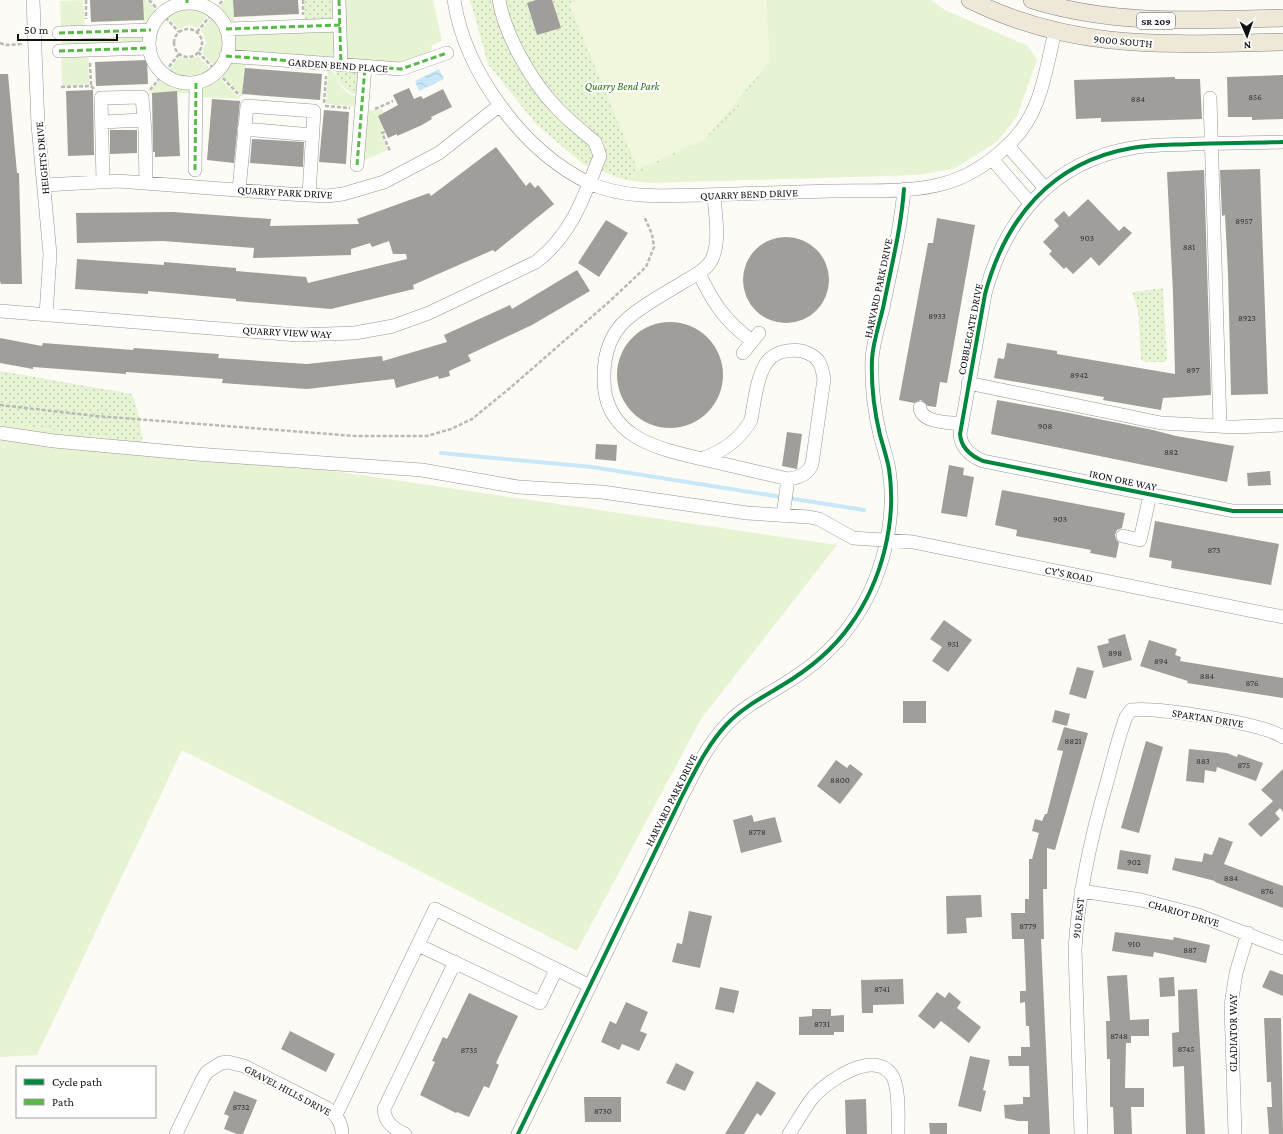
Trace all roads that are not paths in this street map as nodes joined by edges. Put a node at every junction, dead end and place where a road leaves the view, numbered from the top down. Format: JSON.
{"nodes":[{"id":1,"x":33,"y":0,"type":"edge"},
{"id":2,"x":339,"y":0,"type":"edge"},
{"id":3,"x":454,"y":0,"type":"edge"},
{"id":4,"x":499,"y":0,"type":"edge"},
{"id":5,"x":970,"y":0,"type":"edge"},
{"id":6,"x":1032,"y":0,"type":"edge"},
{"id":7,"x":187,"y":2,"type":"edge"},
{"id":8,"x":1283,"y":18,"type":"edge"},
{"id":9,"x":340,"y":24,"type":"junction"},
{"id":10,"x":226,"y":29,"type":"junction"},
{"id":11,"x":151,"y":30,"type":"junction"},
{"id":12,"x":1055,"y":31,"type":"junction"},
{"id":13,"x":58,"y":33,"type":"dead end"},
{"id":14,"x":1283,"y":42,"type":"edge"},
{"id":15,"x":149,"y":48,"type":"junction"},
{"id":16,"x":59,"y":51,"type":"dead end"},
{"id":17,"x":447,"y":53,"type":"dead end"},
{"id":18,"x":226,"y":56,"type":"junction"},
{"id":19,"x":341,"y":65,"type":"junction"},
{"id":20,"x":365,"y":67,"type":"junction"},
{"id":21,"x":196,"y":82,"type":"junction"},
{"id":22,"x":1210,"y":98,"type":"dead end"},
{"id":23,"x":500,"y":105,"type":"junction"},
{"id":24,"x":144,"y":120,"type":"junction"},
{"id":25,"x":102,"y":122,"type":"junction"},
{"id":26,"x":244,"y":129,"type":"junction"},
{"id":27,"x":312,"y":135,"type":"junction"},
{"id":28,"x":1283,"y":142,"type":"edge"},
{"id":29,"x":1212,"y":144,"type":"junction"},
{"id":30,"x":1008,"y":146,"type":"junction"},
{"id":31,"x":992,"y":159,"type":"junction"},
{"id":32,"x":357,"y":165,"type":"dead end"},
{"id":33,"x":195,"y":170,"type":"dead end"},
{"id":34,"x":103,"y":181,"type":"junction"},
{"id":35,"x":146,"y":183,"type":"junction"},
{"id":36,"x":589,"y":183,"type":"junction"},
{"id":37,"x":44,"y":185,"type":"junction"},
{"id":38,"x":904,"y":188,"type":"junction"},
{"id":39,"x":1045,"y":188,"type":"junction"},
{"id":40,"x":239,"y":190,"type":"junction"},
{"id":41,"x":309,"y":195,"type":"junction"},
{"id":42,"x":714,"y":195,"type":"junction"},
{"id":43,"x":1030,"y":203,"type":"junction"},
{"id":44,"x":699,"y":273,"type":"junction"},
{"id":45,"x":0,"y":312,"type":"edge"},
{"id":46,"x":46,"y":315,"type":"junction"},
{"id":47,"x":743,"y":353,"type":"dead end"},
{"id":48,"x":968,"y":383,"type":"junction"},
{"id":49,"x":920,"y":408,"type":"dead end"},
{"id":50,"x":960,"y":424,"type":"junction"},
{"id":51,"x":1283,"y":425,"type":"edge"},
{"id":52,"x":1220,"y":426,"type":"junction"},
{"id":53,"x":0,"y":433,"type":"edge"},
{"id":54,"x":965,"y":448,"type":"joint"},
{"id":55,"x":701,"y":459,"type":"junction"},
{"id":56,"x":788,"y":479,"type":"junction"},
{"id":57,"x":1150,"y":495,"type":"junction"},
{"id":58,"x":784,"y":504,"type":"junction"},
{"id":59,"x":1283,"y":511,"type":"edge"},
{"id":60,"x":1123,"y":536,"type":"dead end"},
{"id":61,"x":886,"y":540,"type":"junction"},
{"id":62,"x":1283,"y":617,"type":"edge"},
{"id":63,"x":1131,"y":710,"type":"joint"},
{"id":64,"x":1283,"y":737,"type":"edge"},
{"id":65,"x":1081,"y":891,"type":"junction"},
{"id":66,"x":1248,"y":933,"type":"junction"},
{"id":67,"x":418,"y":944,"type":"junction"},
{"id":68,"x":1283,"y":948,"type":"edge"},
{"id":69,"x":455,"y":962,"type":"junction"},
{"id":70,"x":556,"y":970,"type":"junction"},
{"id":71,"x":590,"y":986,"type":"junction"},
{"id":72,"x":336,"y":1115,"type":"junction"},
{"id":73,"x":176,"y":1134,"type":"edge"},
{"id":74,"x":342,"y":1134,"type":"edge"},
{"id":75,"x":405,"y":1134,"type":"edge"},
{"id":76,"x":518,"y":1134,"type":"edge"},
{"id":77,"x":788,"y":1134,"type":"edge"},
{"id":78,"x":898,"y":1134,"type":"edge"},
{"id":79,"x":1081,"y":1134,"type":"edge"},
{"id":80,"x":1235,"y":1134,"type":"edge"}],
"edges":[{"from":1,"to":37,"type":"street","name":"HEIGHTS DRIVE"},
{"from":2,"to":9,"type":"street"},
{"from":3,"to":23,"type":"street","name":"QUARRY BEND DRIVE"},
{"from":4,"to":36,"type":"street","name":"QUARRY VIEW WAY"},
{"from":5,"to":12,"type":"main road","name":"9000 SOUTH","number":"SR 209"},
{"from":6,"to":8,"type":"main road","name":"9000 SOUTH","number":"SR 209"},
{"from":7,"to":10,"type":"street"},
{"from":7,"to":11,"type":"street"},
{"from":9,"to":10,"type":"street"},
{"from":9,"to":19,"type":"street"},
{"from":10,"to":18,"type":"street"},
{"from":11,"to":13,"type":"street"},
{"from":11,"to":15,"type":"street"},
{"from":12,"to":14,"type":"main road","name":"9000 SOUTH","number":"SR 209"},
{"from":12,"to":30,"type":"street","name":"QUARRY BEND DRIVE"},
{"from":15,"to":16,"type":"street"},
{"from":15,"to":21,"type":"street"},
{"from":17,"to":20,"type":"street","name":"GARDEN BEND PLACE"},
{"from":18,"to":19,"type":"street","name":"GARDEN BEND PLACE"},
{"from":18,"to":21,"type":"street"},
{"from":19,"to":20,"type":"street","name":"GARDEN BEND PLACE"},
{"from":20,"to":32,"type":"street"},
{"from":21,"to":33,"type":"street"},
{"from":22,"to":29,"type":"street"},
{"from":23,"to":36,"type":"street","name":"QUARRY BEND DRIVE"},
{"from":23,"to":41,"type":"street","name":"QUARRY PARK DRIVE"},
{"from":24,"to":25,"type":"street"},
{"from":24,"to":25,"type":"street"},
{"from":24,"to":35,"type":"street"},
{"from":25,"to":34,"type":"street"},
{"from":26,"to":27,"type":"street"},
{"from":26,"to":27,"type":"street"},
{"from":26,"to":40,"type":"street"},
{"from":27,"to":41,"type":"street"},
{"from":28,"to":29,"type":"street","name":"COBBLEGATE DRIVE"},
{"from":29,"to":39,"type":"street","name":"COBBLEGATE DRIVE"},
{"from":29,"to":52,"type":"street"},
{"from":30,"to":31,"type":"street","name":"QUARRY BEND DRIVE"},
{"from":30,"to":39,"type":"street"},
{"from":31,"to":38,"type":"street","name":"QUARRY BEND DRIVE"},
{"from":31,"to":43,"type":"street"},
{"from":34,"to":35,"type":"street","name":"QUARRY PARK DRIVE"},
{"from":34,"to":37,"type":"street","name":"QUARRY PARK DRIVE"},
{"from":35,"to":40,"type":"street","name":"QUARRY PARK DRIVE"},
{"from":36,"to":42,"type":"street","name":"QUARRY BEND DRIVE"},
{"from":36,"to":46,"type":"street","name":"QUARRY VIEW WAY"},
{"from":37,"to":46,"type":"street","name":"HEIGHTS DRIVE"},
{"from":38,"to":42,"type":"street","name":"QUARRY BEND DRIVE"},
{"from":38,"to":61,"type":"street","name":"HARVARD PARK DRIVE"},
{"from":39,"to":43,"type":"street","name":"COBBLEGATE DRIVE"},
{"from":40,"to":41,"type":"street","name":"QUARRY PARK DRIVE"},
{"from":42,"to":44,"type":"street"},
{"from":43,"to":48,"type":"street","name":"COBBLEGATE DRIVE"},
{"from":44,"to":47,"type":"street"},
{"from":44,"to":55,"type":"street"},
{"from":45,"to":46,"type":"street","name":"QUARRY VIEW WAY"},
{"from":48,"to":50,"type":"street","name":"COBBLEGATE DRIVE"},
{"from":48,"to":52,"type":"street"},
{"from":49,"to":50,"type":"street"},
{"from":50,"to":54,"type":"street","name":"COBBLEGATE DRIVE"},
{"from":51,"to":52,"type":"street"},
{"from":53,"to":58,"type":"street"},
{"from":54,"to":57,"type":"street","name":"IRON ORE WAY"},
{"from":55,"to":56,"type":"street"},
{"from":55,"to":56,"type":"street"},
{"from":56,"to":58,"type":"street"},
{"from":57,"to":59,"type":"street","name":"IRON ORE WAY"},
{"from":57,"to":60,"type":"street"},
{"from":58,"to":61,"type":"street","name":"CY'S ROAD"},
{"from":61,"to":62,"type":"street","name":"CY'S ROAD"},
{"from":61,"to":71,"type":"street","name":"HARVARD PARK DRIVE"},
{"from":63,"to":64,"type":"street","name":"SPARTAN DRIVE"},
{"from":63,"to":65,"type":"street","name":"910 EAST"},
{"from":65,"to":66,"type":"street","name":"CHARIOT DRIVE"},
{"from":65,"to":79,"type":"street","name":"910 EAST"},
{"from":66,"to":68,"type":"street","name":"CHARIOT DRIVE"},
{"from":66,"to":80,"type":"street","name":"GLADIATOR WAY"},
{"from":67,"to":69,"type":"street"},
{"from":67,"to":70,"type":"street"},
{"from":67,"to":72,"type":"street"},
{"from":69,"to":70,"type":"street"},
{"from":69,"to":75,"type":"street"},
{"from":70,"to":71,"type":"street"},
{"from":71,"to":76,"type":"street","name":"HARVARD PARK DRIVE"},
{"from":72,"to":73,"type":"street","name":"GRAVEL HILLS DRIVE"},
{"from":72,"to":74,"type":"street","name":"GRAVEL HILLS DRIVE"},
{"from":77,"to":78,"type":"street"}]}
